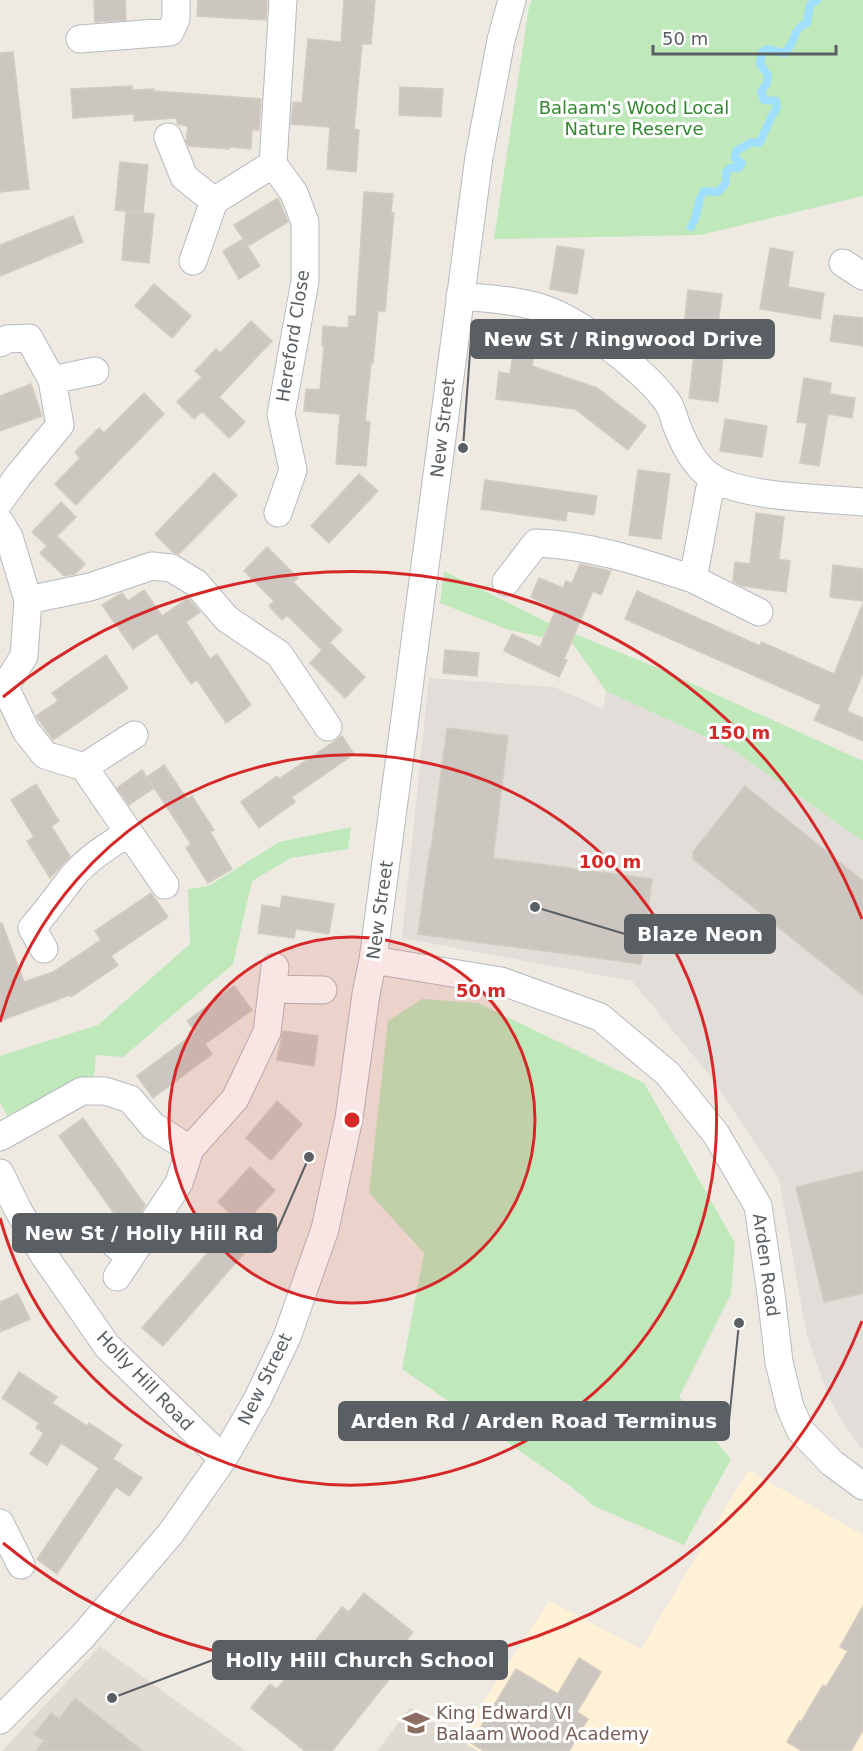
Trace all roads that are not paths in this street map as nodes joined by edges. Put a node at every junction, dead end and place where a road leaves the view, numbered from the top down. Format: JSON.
{"nodes":[{"id":1,"x":176,"y":0,"type":"edge"},
{"id":2,"x":283,"y":0,"type":"edge"},
{"id":3,"x":512,"y":0,"type":"edge"},
{"id":4,"x":80,"y":39,"type":"dead end"},
{"id":5,"x":168,"y":136,"type":"dead end"},
{"id":6,"x":273,"y":164,"type":"junction"},
{"id":7,"x":214,"y":201,"type":"junction"},
{"id":8,"x":193,"y":261,"type":"dead end"},
{"id":9,"x":460,"y":296,"type":"junction"},
{"id":10,"x":0,"y":343,"type":"edge"},
{"id":11,"x":95,"y":371,"type":"dead end"},
{"id":12,"x":52,"y":380,"type":"junction"},
{"id":13,"x":712,"y":477,"type":"junction"},
{"id":14,"x":863,"y":500,"type":"edge"},
{"id":15,"x":0,"y":501,"type":"edge"},
{"id":16,"x":278,"y":513,"type":"dead end"},
{"id":17,"x":0,"y":522,"type":"edge"},
{"id":18,"x":693,"y":579,"type":"junction"},
{"id":19,"x":506,"y":582,"type":"dead end"},
{"id":20,"x":28,"y":600,"type":"junction"},
{"id":21,"x":759,"y":612,"type":"dead end"},
{"id":22,"x":2,"y":688,"type":"edge"},
{"id":23,"x":328,"y":727,"type":"dead end"},
{"id":24,"x":134,"y":735,"type":"dead end"},
{"id":25,"x":84,"y":767,"type":"junction"},
{"id":26,"x":128,"y":832,"type":"junction"},
{"id":27,"x":165,"y":885,"type":"dead end"},
{"id":28,"x":44,"y":950,"type":"dead end"},
{"id":29,"x":373,"y":960,"type":"junction"},
{"id":30,"x":323,"y":990,"type":"dead end"},
{"id":31,"x":0,"y":1137,"type":"edge"},
{"id":32,"x":190,"y":1149,"type":"junction"},
{"id":33,"x":0,"y":1173,"type":"edge"},
{"id":34,"x":119,"y":1258,"type":"dead end"},
{"id":35,"x":223,"y":1459,"type":"junction"},
{"id":36,"x":863,"y":1486,"type":"edge"},
{"id":37,"x":0,"y":1523,"type":"edge"},
{"id":38,"x":21,"y":1565,"type":"dead end"},
{"id":39,"x":0,"y":1720,"type":"edge"}],
"edges":[{"from":1,"to":4,"type":"street"},
{"from":2,"to":6,"type":"street"},
{"from":3,"to":9,"type":"street","name":"New Street"},
{"from":5,"to":7,"type":"street"},
{"from":6,"to":7,"type":"street"},
{"from":6,"to":16,"type":"street","name":"Hereford Close"},
{"from":7,"to":8,"type":"street"},
{"from":9,"to":13,"type":"street"},
{"from":9,"to":29,"type":"street","name":"New Street"},
{"from":10,"to":12,"type":"street"},
{"from":11,"to":12,"type":"street"},
{"from":12,"to":15,"type":"street"},
{"from":13,"to":14,"type":"street"},
{"from":13,"to":18,"type":"street"},
{"from":17,"to":20,"type":"street"},
{"from":18,"to":19,"type":"street"},
{"from":18,"to":21,"type":"street"},
{"from":20,"to":22,"type":"street"},
{"from":20,"to":23,"type":"street"},
{"from":22,"to":25,"type":"street"},
{"from":24,"to":25,"type":"street"},
{"from":25,"to":26,"type":"street"},
{"from":26,"to":27,"type":"street"},
{"from":26,"to":28,"type":"street"},
{"from":29,"to":35,"type":"street","name":"New Street"},
{"from":29,"to":36,"type":"street","name":"Arden Road"},
{"from":30,"to":32,"type":"street"},
{"from":31,"to":32,"type":"street"},
{"from":32,"to":34,"type":"street"},
{"from":33,"to":35,"type":"street","name":"Holly Hill Road"},
{"from":35,"to":39,"type":"street","name":"New Street"},
{"from":37,"to":38,"type":"street"}]}
